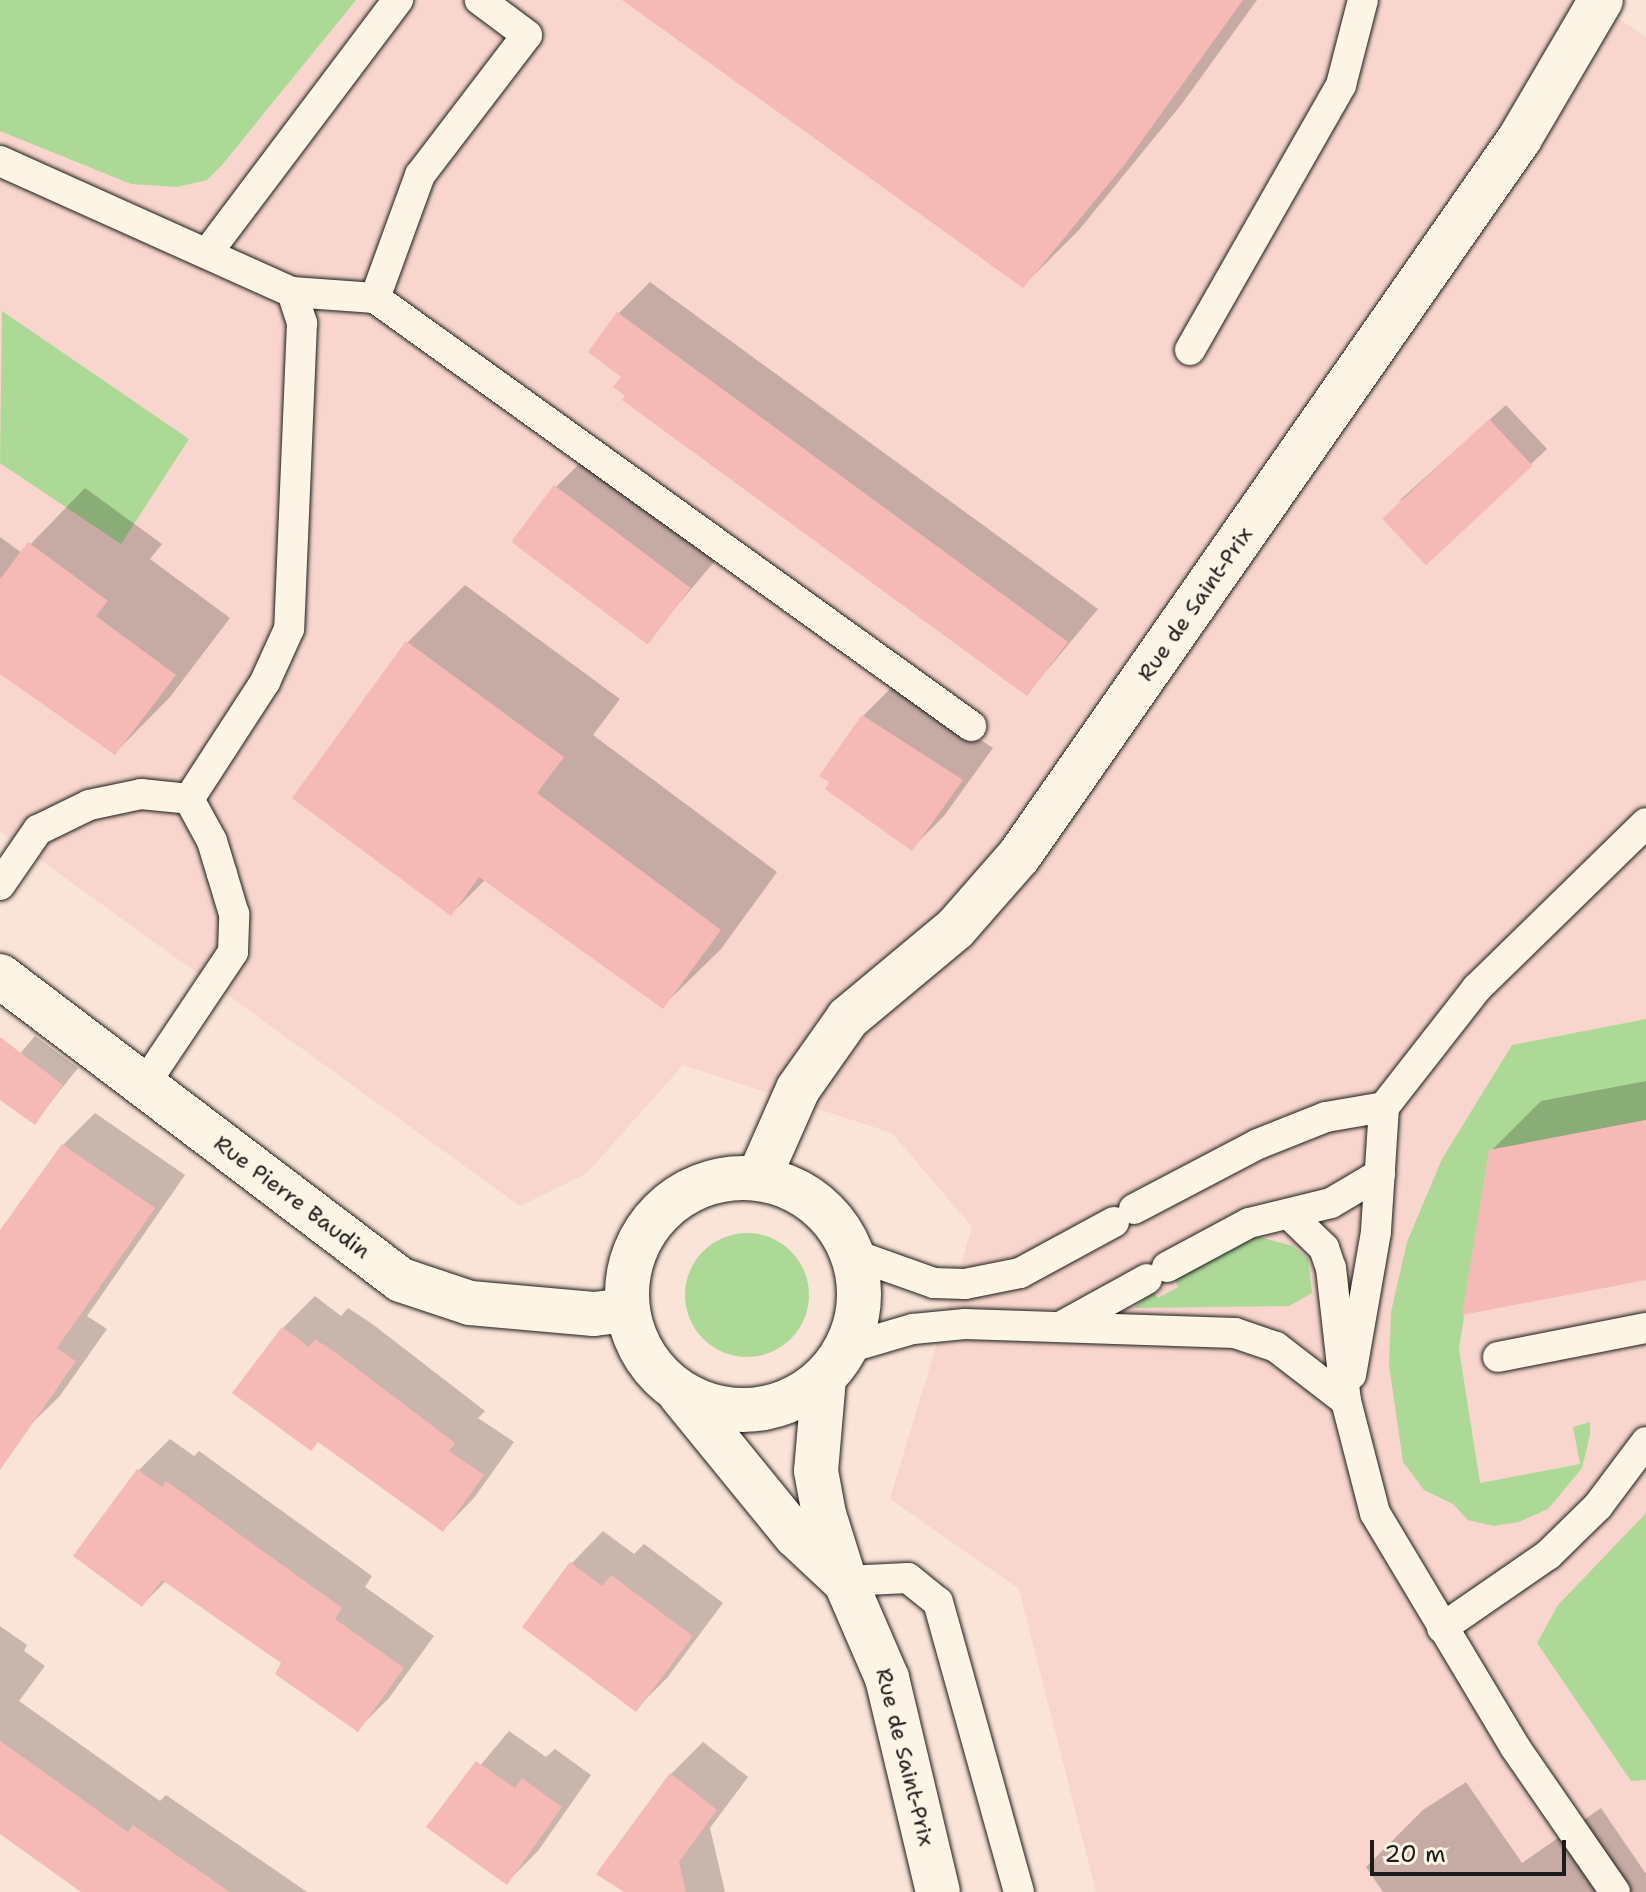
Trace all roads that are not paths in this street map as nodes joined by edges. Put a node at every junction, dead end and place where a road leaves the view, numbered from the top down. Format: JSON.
{"nodes":[{"id":1,"x":398,"y":0,"type":"edge"},
{"id":2,"x":480,"y":0,"type":"edge"},
{"id":3,"x":1363,"y":0,"type":"edge"},
{"id":4,"x":1601,"y":0,"type":"edge"},
{"id":5,"x":0,"y":161,"type":"edge"},
{"id":6,"x":208,"y":252,"type":"junction"},
{"id":7,"x":292,"y":292,"type":"junction"},
{"id":8,"x":375,"y":298,"type":"junction"},
{"id":9,"x":1190,"y":350,"type":"dead end"},
{"id":10,"x":971,"y":726,"type":"dead end"},
{"id":11,"x":189,"y":799,"type":"junction"},
{"id":12,"x":1646,"y":823,"type":"edge"},
{"id":13,"x":0,"y":885,"type":"edge"},
{"id":14,"x":0,"y":976,"type":"edge"},
{"id":15,"x":144,"y":1085,"type":"junction"},
{"id":16,"x":1384,"y":1107,"type":"junction"},
{"id":17,"x":1380,"y":1174,"type":"junction"},
{"id":18,"x":759,"y":1177,"type":"junction"},
{"id":19,"x":1291,"y":1216,"type":"junction"},
{"id":20,"x":855,"y":1255,"type":"junction"},
{"id":21,"x":627,"y":1310,"type":"junction"},
{"id":22,"x":1060,"y":1327,"type":"junction"},
{"id":23,"x":1646,"y":1328,"type":"edge"},
{"id":24,"x":1498,"y":1357,"type":"dead end"},
{"id":25,"x":834,"y":1364,"type":"junction"},
{"id":26,"x":675,"y":1389,"type":"junction"},
{"id":27,"x":1346,"y":1401,"type":"junction"},
{"id":28,"x":1646,"y":1442,"type":"edge"},
{"id":29,"x":845,"y":1581,"type":"junction"},
{"id":30,"x":1442,"y":1628,"type":"junction"},
{"id":31,"x":938,"y":1892,"type":"edge"},
{"id":32,"x":1019,"y":1892,"type":"edge"},
{"id":33,"x":1615,"y":1892,"type":"edge"}],
"edges":[{"from":1,"to":6,"type":"lane"},
{"from":2,"to":8,"type":"lane"},
{"from":3,"to":9,"type":"lane"},
{"from":4,"to":18,"type":"street","name":"Rue de Saint-Prix"},
{"from":5,"to":6,"type":"lane"},
{"from":6,"to":7,"type":"lane"},
{"from":7,"to":8,"type":"lane"},
{"from":7,"to":11,"type":"lane"},
{"from":8,"to":10,"type":"lane"},
{"from":11,"to":13,"type":"lane"},
{"from":11,"to":15,"type":"lane"},
{"from":12,"to":16,"type":"lane"},
{"from":14,"to":15,"type":"street","name":"Rue Pierre Baudin"},
{"from":15,"to":21,"type":"street","name":"Rue Pierre Baudin"},
{"from":16,"to":17,"type":"lane"},
{"from":16,"to":20,"type":"lane"},
{"from":17,"to":19,"type":"lane"},
{"from":17,"to":27,"type":"lane"},
{"from":18,"to":20,"type":"street"},
{"from":18,"to":21,"type":"street"},
{"from":19,"to":22,"type":"lane"},
{"from":19,"to":27,"type":"lane"},
{"from":20,"to":25,"type":"street"},
{"from":21,"to":26,"type":"street"},
{"from":22,"to":25,"type":"lane"},
{"from":22,"to":27,"type":"lane"},
{"from":23,"to":24,"type":"lane"},
{"from":25,"to":26,"type":"street"},
{"from":25,"to":29,"type":"street","name":"Rue de Saint-Prix"},
{"from":26,"to":29,"type":"street","name":"Rue de Saint-Prix"},
{"from":27,"to":30,"type":"lane"},
{"from":28,"to":30,"type":"lane"},
{"from":29,"to":31,"type":"street","name":"Rue de Saint-Prix"},
{"from":29,"to":32,"type":"lane"},
{"from":30,"to":33,"type":"lane"}]}
